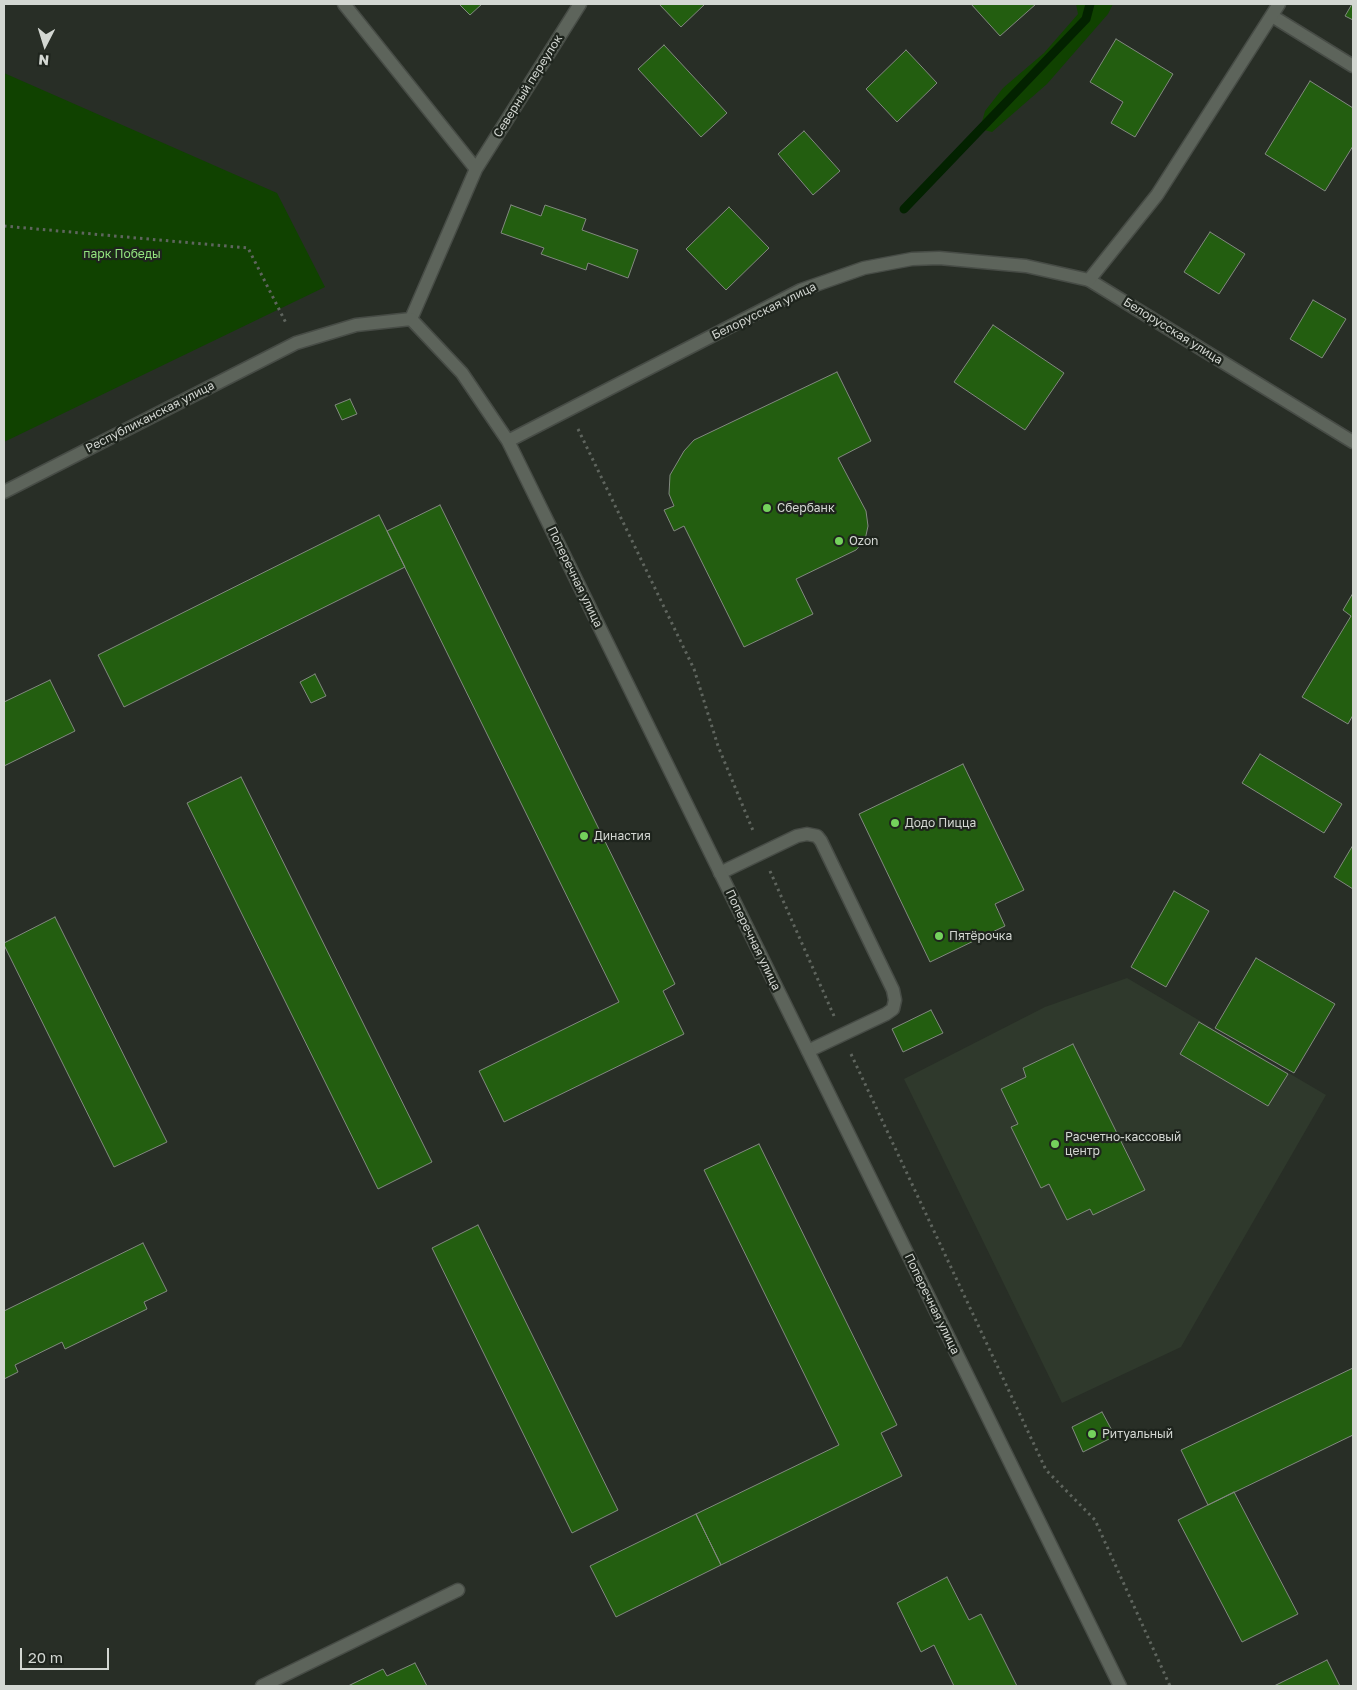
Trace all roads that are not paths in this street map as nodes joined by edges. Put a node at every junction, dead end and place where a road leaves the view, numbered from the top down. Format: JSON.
{"nodes":[{"id":1,"x":344,"y":4,"type":"edge"},
{"id":2,"x":580,"y":4,"type":"edge"},
{"id":3,"x":1279,"y":4,"type":"edge"},
{"id":4,"x":1272,"y":16,"type":"junction"},
{"id":5,"x":1353,"y":66,"type":"edge"},
{"id":6,"x":476,"y":169,"type":"junction"},
{"id":7,"x":1089,"y":280,"type":"junction"},
{"id":8,"x":411,"y":319,"type":"junction"},
{"id":9,"x":508,"y":441,"type":"junction"},
{"id":10,"x":1353,"y":442,"type":"edge"},
{"id":11,"x":4,"y":492,"type":"edge"},
{"id":12,"x":720,"y":873,"type":"junction"},
{"id":13,"x":808,"y":1051,"type":"junction"},
{"id":14,"x":458,"y":1590,"type":"dead end"},
{"id":15,"x":262,"y":1686,"type":"edge"},
{"id":16,"x":1120,"y":1686,"type":"edge"}],
"edges":[{"from":1,"to":6,"type":"street"},
{"from":2,"to":6,"type":"street","name":"Северный переулок"},
{"from":3,"to":4,"type":"street"},
{"from":4,"to":5,"type":"street"},
{"from":4,"to":7,"type":"street"},
{"from":6,"to":8,"type":"street","name":"Северный переулок"},
{"from":7,"to":9,"type":"street","name":"Белорусская улица"},
{"from":7,"to":10,"type":"street","name":"Белорусская улица"},
{"from":8,"to":9,"type":"street","name":"Поперечная улица"},
{"from":8,"to":11,"type":"street","name":"Республиканская улица"},
{"from":9,"to":12,"type":"street","name":"Поперечная улица"},
{"from":12,"to":13,"type":"street","name":"Поперечная улица"},
{"from":12,"to":13,"type":"street"},
{"from":13,"to":16,"type":"street","name":"Поперечная улица"},
{"from":14,"to":15,"type":"street"}]}
